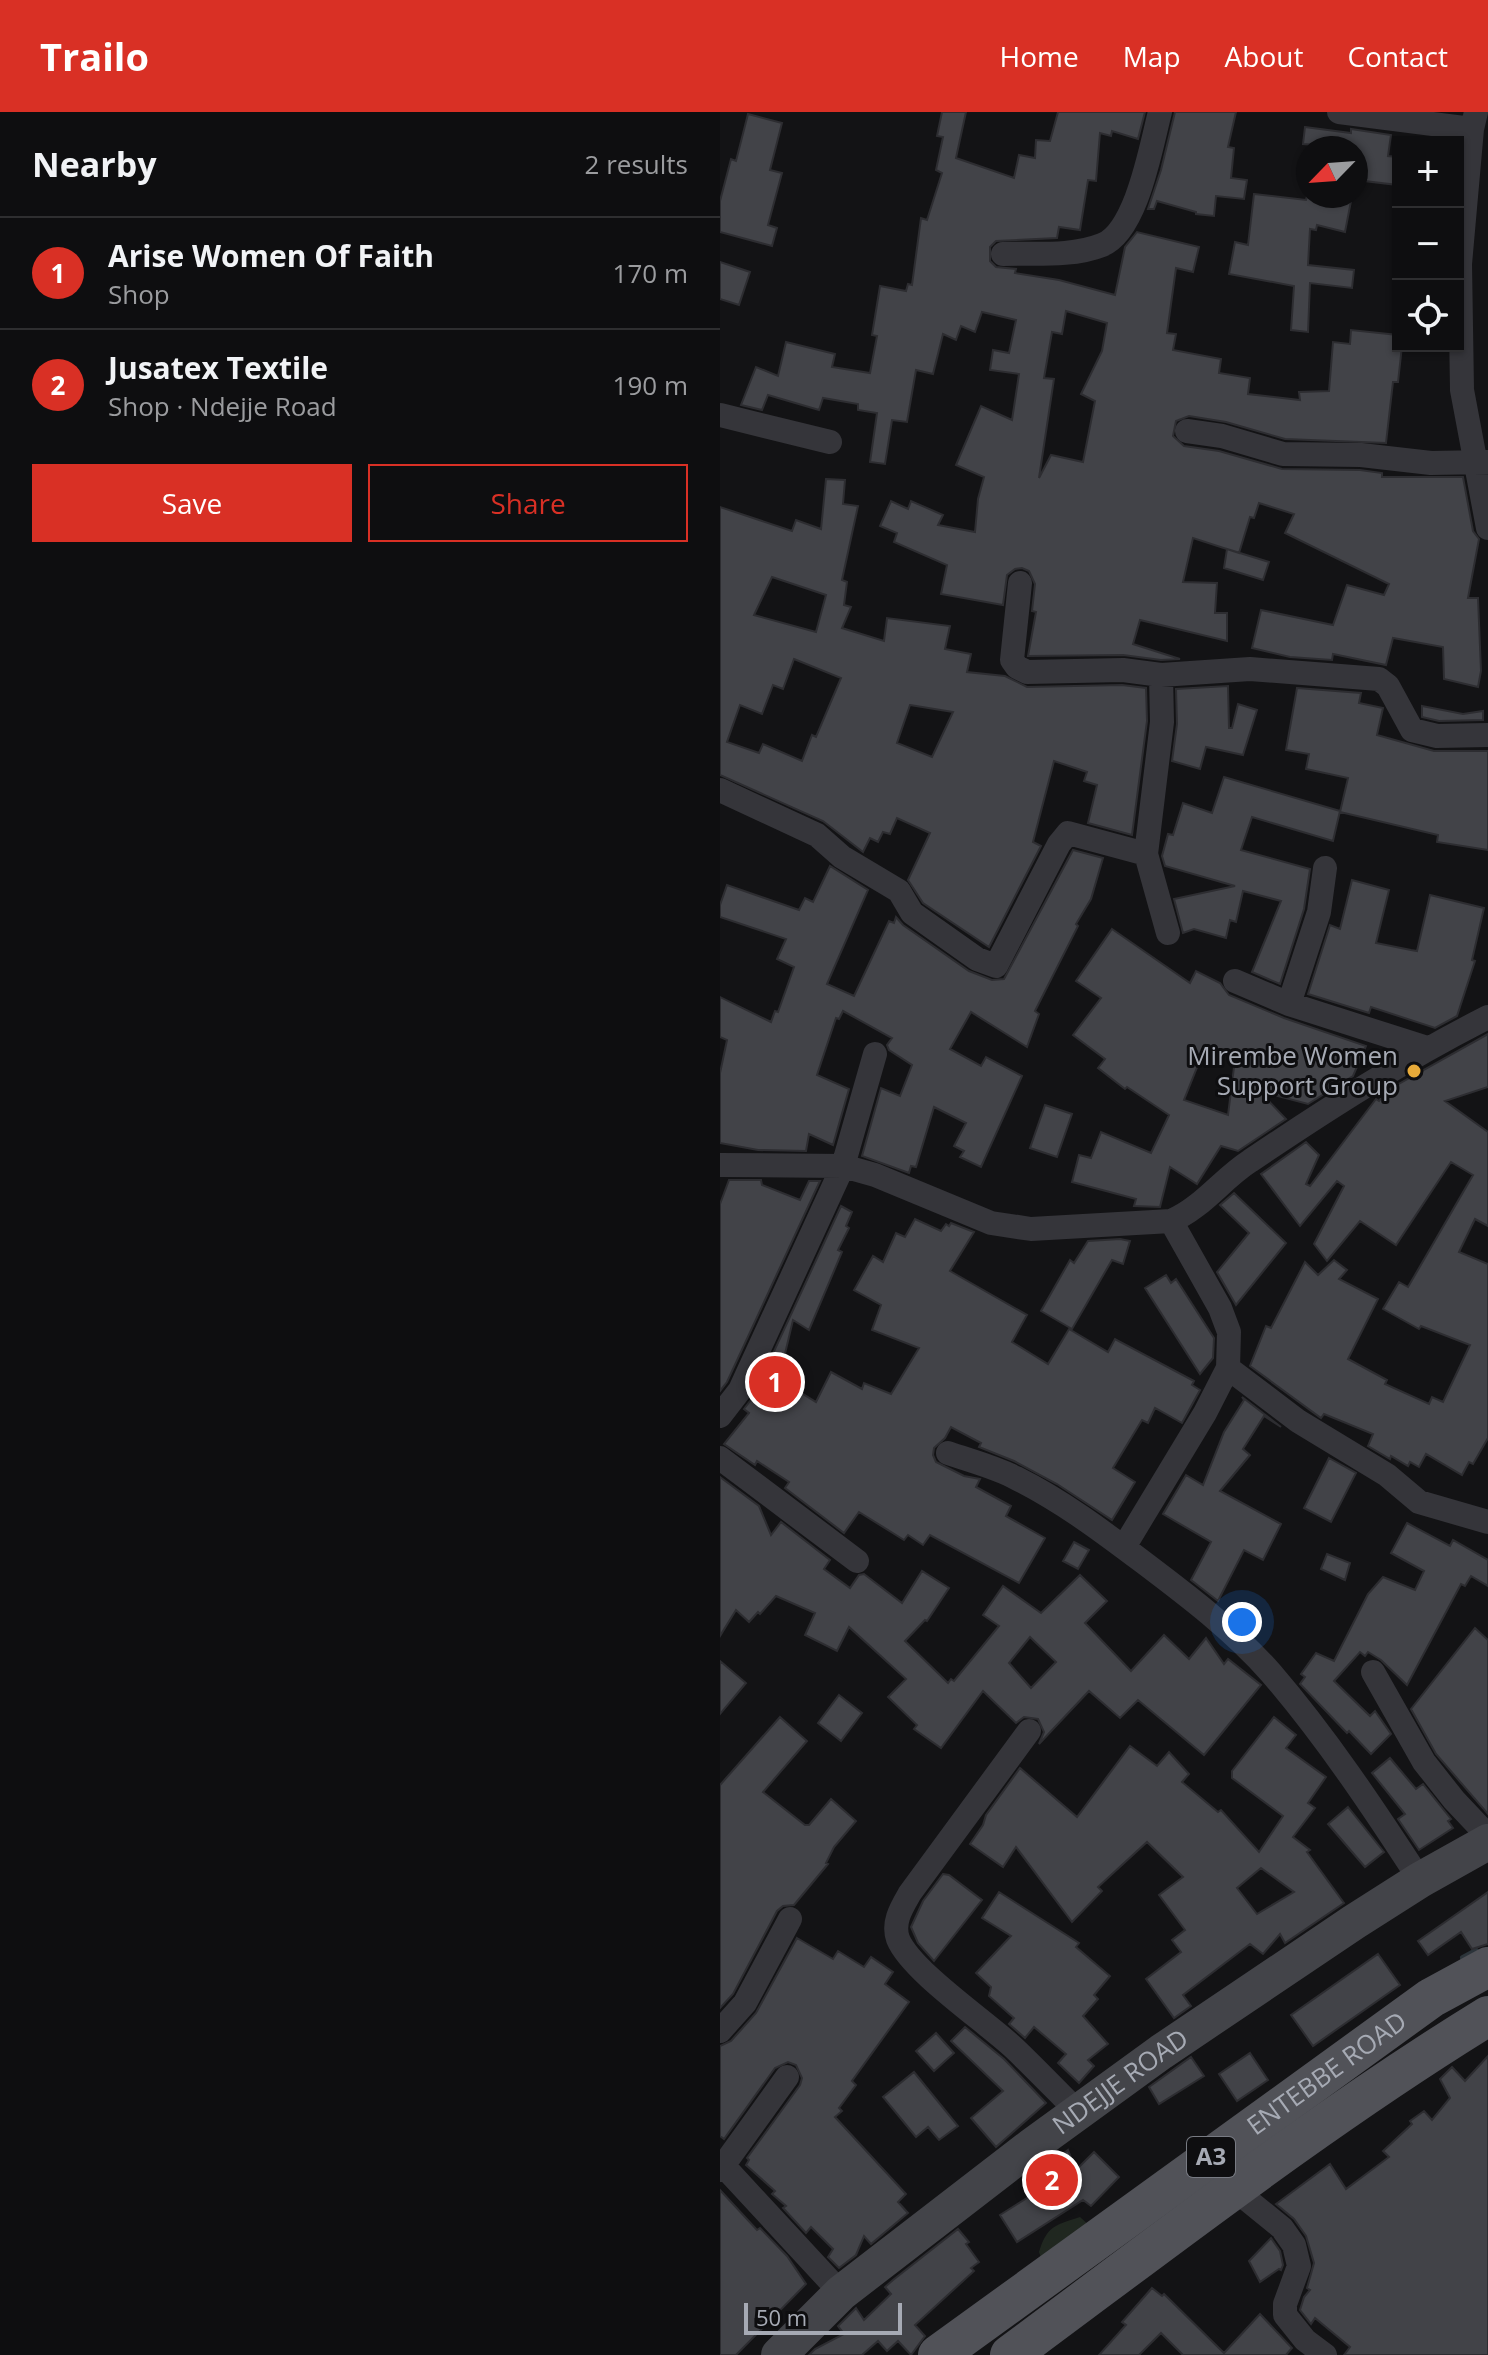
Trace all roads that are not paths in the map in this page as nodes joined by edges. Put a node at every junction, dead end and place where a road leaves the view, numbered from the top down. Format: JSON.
{"nodes":[{"id":1,"x":1160,"y":112,"type":"edge"},
{"id":2,"x":1339,"y":112,"type":"edge"},
{"id":3,"x":1474,"y":120,"type":"edge"},
{"id":4,"x":1476,"y":206,"type":"edge"},
{"id":5,"x":1003,"y":254,"type":"dead end"},
{"id":6,"x":720,"y":415,"type":"edge"},
{"id":7,"x":1187,"y":431,"type":"dead end"},
{"id":8,"x":830,"y":442,"type":"dead end"},
{"id":9,"x":1481,"y":462,"type":"edge"},
{"id":10,"x":1488,"y":528,"type":"edge"},
{"id":11,"x":1020,"y":583,"type":"dead end"},
{"id":12,"x":1161,"y":675,"type":"junction"},
{"id":13,"x":1488,"y":735,"type":"edge"},
{"id":14,"x":720,"y":790,"type":"edge"},
{"id":15,"x":1146,"y":854,"type":"junction"},
{"id":16,"x":1325,"y":868,"type":"dead end"},
{"id":17,"x":1168,"y":933,"type":"dead end"},
{"id":18,"x":1235,"y":981,"type":"dead end"},
{"id":19,"x":1289,"y":1004,"type":"junction"},
{"id":20,"x":1488,"y":1017,"type":"edge"},
{"id":21,"x":1427,"y":1048,"type":"junction"},
{"id":22,"x":875,"y":1054,"type":"dead end"},
{"id":23,"x":720,"y":1165,"type":"edge"},
{"id":24,"x":843,"y":1166,"type":"junction"},
{"id":25,"x":1171,"y":1221,"type":"junction"},
{"id":26,"x":1228,"y":1368,"type":"junction"},
{"id":27,"x":720,"y":1416,"type":"edge"},
{"id":28,"x":948,"y":1453,"type":"dead end"},
{"id":29,"x":720,"y":1458,"type":"edge"},
{"id":30,"x":1488,"y":1522,"type":"edge"},
{"id":31,"x":1124,"y":1547,"type":"junction"},
{"id":32,"x":857,"y":1561,"type":"dead end"},
{"id":33,"x":1373,"y":1672,"type":"dead end"},
{"id":34,"x":1029,"y":1731,"type":"dead end"},
{"id":35,"x":1488,"y":1836,"type":"edge"},
{"id":36,"x":1488,"y":1842,"type":"edge"},
{"id":37,"x":1420,"y":1880,"type":"junction"},
{"id":38,"x":790,"y":1919,"type":"dead end"},
{"id":39,"x":1488,"y":1967,"type":"edge"},
{"id":40,"x":1488,"y":2016,"type":"edge"},
{"id":41,"x":720,"y":2031,"type":"edge"},
{"id":42,"x":787,"y":2077,"type":"dead end"},
{"id":43,"x":1079,"y":2113,"type":"junction"},
{"id":44,"x":721,"y":2166,"type":"edge"},
{"id":45,"x":1234,"y":2189,"type":"junction"},
{"id":46,"x":841,"y":2293,"type":"junction"},
{"id":47,"x":779,"y":2355,"type":"edge"},
{"id":48,"x":938,"y":2355,"type":"edge"},
{"id":49,"x":1010,"y":2355,"type":"edge"},
{"id":50,"x":1325,"y":2355,"type":"edge"}],
"edges":[{"from":1,"to":5,"type":"street"},
{"from":2,"to":3,"type":"street"},
{"from":3,"to":4,"type":"street"},
{"from":4,"to":9,"type":"street"},
{"from":6,"to":8,"type":"street"},
{"from":7,"to":9,"type":"street"},
{"from":9,"to":10,"type":"street"},
{"from":11,"to":12,"type":"street"},
{"from":12,"to":13,"type":"street"},
{"from":12,"to":15,"type":"street"},
{"from":14,"to":15,"type":"street"},
{"from":15,"to":17,"type":"street"},
{"from":16,"to":19,"type":"street"},
{"from":18,"to":19,"type":"street"},
{"from":19,"to":21,"type":"street"},
{"from":20,"to":21,"type":"street"},
{"from":21,"to":25,"type":"street"},
{"from":22,"to":24,"type":"street"},
{"from":23,"to":24,"type":"street"},
{"from":24,"to":25,"type":"street"},
{"from":24,"to":27,"type":"street"},
{"from":25,"to":26,"type":"street"},
{"from":26,"to":30,"type":"street"},
{"from":26,"to":31,"type":"street"},
{"from":28,"to":31,"type":"street"},
{"from":29,"to":32,"type":"street"},
{"from":31,"to":37,"type":"street"},
{"from":33,"to":35,"type":"street"},
{"from":34,"to":43,"type":"street"},
{"from":36,"to":37,"type":"street","name":"NDEJJE ROAD"},
{"from":37,"to":43,"type":"street","name":"NDEJJE ROAD"},
{"from":38,"to":41,"type":"street"},
{"from":39,"to":48,"type":"main road","name":"ENTEBBE ROAD","number":"A3"},
{"from":40,"to":45,"type":"main road","name":"ENTEBBE ROAD","number":"A3"},
{"from":42,"to":44,"type":"street"},
{"from":43,"to":46,"type":"street","name":"NDEJJE ROAD"},
{"from":44,"to":46,"type":"street"},
{"from":45,"to":49,"type":"main road","name":"ENTEBBE ROAD","number":"A3"},
{"from":45,"to":50,"type":"street"},
{"from":46,"to":47,"type":"street","name":"NDEJJE ROAD"}]}
